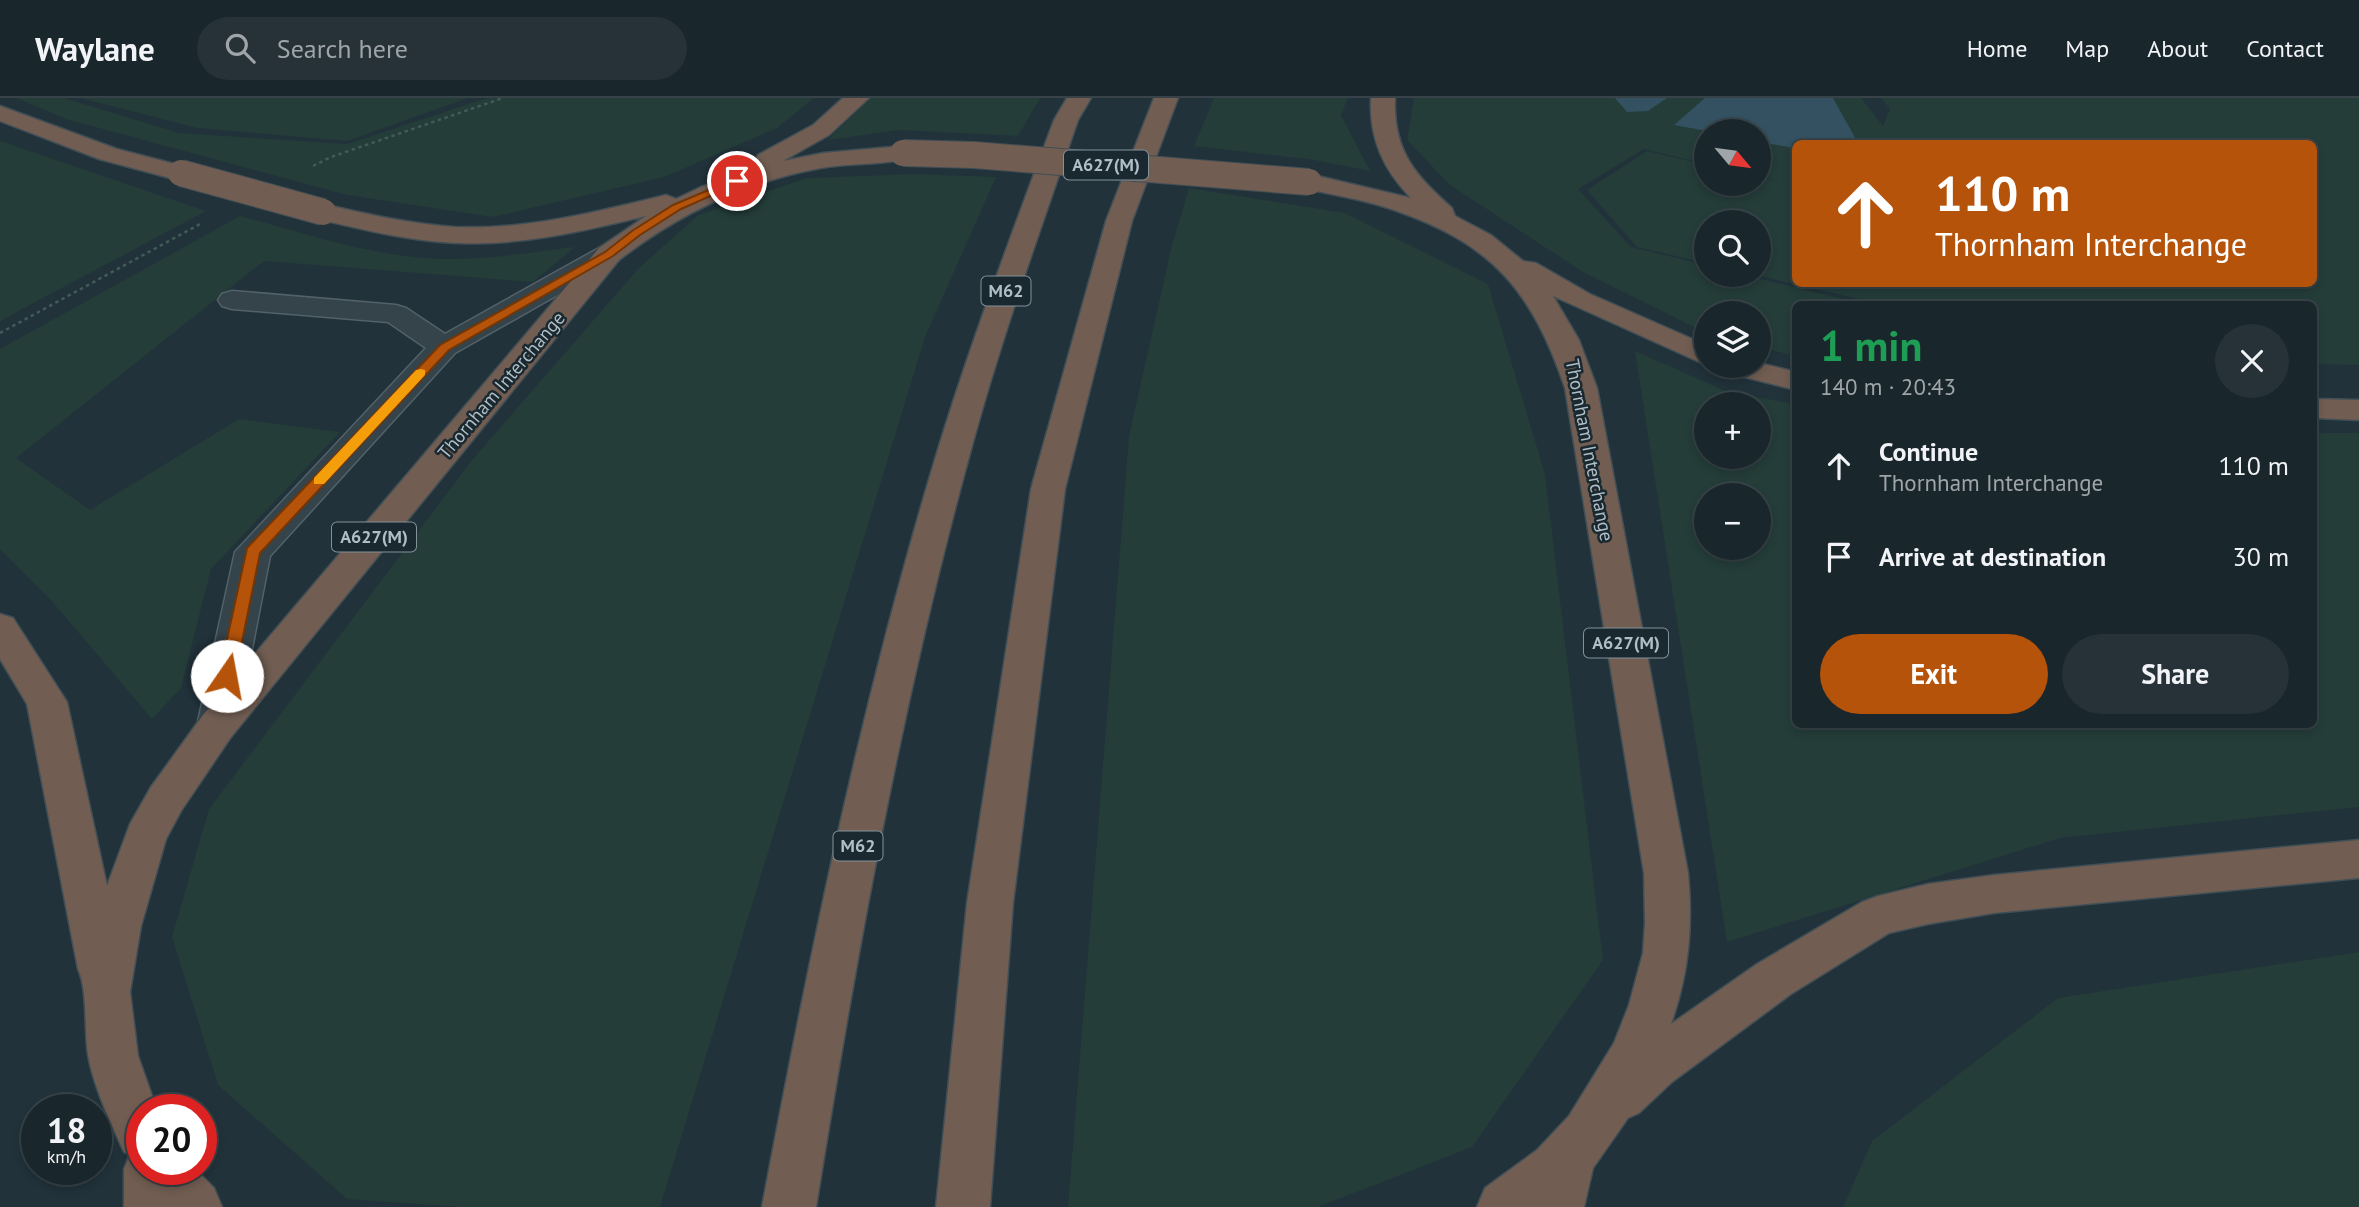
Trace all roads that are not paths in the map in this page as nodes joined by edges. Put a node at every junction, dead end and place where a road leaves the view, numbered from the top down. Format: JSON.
{"nodes":[{"id":1,"x":858,"y":98,"type":"edge"},
{"id":2,"x":1079,"y":98,"type":"edge"},
{"id":3,"x":1166,"y":98,"type":"edge"},
{"id":4,"x":1383,"y":98,"type":"edge"},
{"id":5,"x":0,"y":113,"type":"edge"},
{"id":6,"x":708,"y":191,"type":"junction"},
{"id":7,"x":1455,"y":225,"type":"junction"},
{"id":8,"x":609,"y":254,"type":"junction"},
{"id":9,"x":1506,"y":258,"type":"junction"},
{"id":10,"x":232,"y":300,"type":"dead end"},
{"id":11,"x":444,"y":347,"type":"junction"},
{"id":12,"x":1694,"y":351,"type":"edge"},
{"id":13,"x":1771,"y":375,"type":"edge"},
{"id":14,"x":1792,"y":381,"type":"edge"},
{"id":15,"x":2317,"y":410,"type":"edge"},
{"id":16,"x":2359,"y":410,"type":"edge"},
{"id":17,"x":0,"y":628,"type":"edge"},
{"id":18,"x":217,"y":726,"type":"junction"},
{"id":19,"x":2359,"y":859,"type":"edge"},
{"id":20,"x":106,"y":992,"type":"junction"},
{"id":21,"x":126,"y":1097,"type":"edge"},
{"id":22,"x":1601,"y":1114,"type":"junction"},
{"id":23,"x":1570,"y":1155,"type":"junction"},
{"id":24,"x":150,"y":1185,"type":"edge"},
{"id":25,"x":174,"y":1185,"type":"edge"},
{"id":26,"x":151,"y":1207,"type":"edge"},
{"id":27,"x":195,"y":1207,"type":"edge"},
{"id":28,"x":789,"y":1207,"type":"edge"},
{"id":29,"x":963,"y":1207,"type":"edge"},
{"id":30,"x":1504,"y":1207,"type":"edge"},
{"id":31,"x":1557,"y":1207,"type":"edge"}],
"edges":[{"from":1,"to":6,"type":"highway"},
{"from":2,"to":28,"type":"highway","number":"M62"},
{"from":3,"to":29,"type":"highway"},
{"from":4,"to":7,"type":"highway"},
{"from":5,"to":6,"type":"highway","number":"A627(M)","bridge":true},
{"from":6,"to":7,"type":"highway","name":"Thornham Interchange","number":"A627(M)","bridge":true},
{"from":6,"to":8,"type":"highway","name":"Thornham Interchange","number":"A627(M)"},
{"from":7,"to":9,"type":"highway","name":"Thornham Interchange","number":"A627(M)"},
{"from":8,"to":11,"type":"lane"},
{"from":8,"to":18,"type":"highway","name":"Thornham Interchange","number":"A627(M)"},
{"from":9,"to":12,"type":"highway","number":"A627(M)"},
{"from":9,"to":22,"type":"highway","name":"Thornham Interchange","number":"A627(M)"},
{"from":10,"to":11,"type":"lane"},
{"from":11,"to":18,"type":"lane"},
{"from":13,"to":14,"type":"highway"},
{"from":15,"to":16,"type":"highway"},
{"from":17,"to":20,"type":"highway","number":"A627(M)"},
{"from":18,"to":20,"type":"highway","name":"Thornham Interchange","number":"A627(M)"},
{"from":19,"to":22,"type":"highway","number":"A627(M)"},
{"from":20,"to":21,"type":"highway","name":"Thornham Interchange","number":"A627(M)"},
{"from":22,"to":23,"type":"highway","name":"Thornham Interchange","number":"A627(M)"},
{"from":23,"to":30,"type":"highway","name":"Thornham Interchange","number":"A627(M)"},
{"from":23,"to":31,"type":"highway"},
{"from":24,"to":26,"type":"highway"},
{"from":25,"to":27,"type":"highway"}]}
